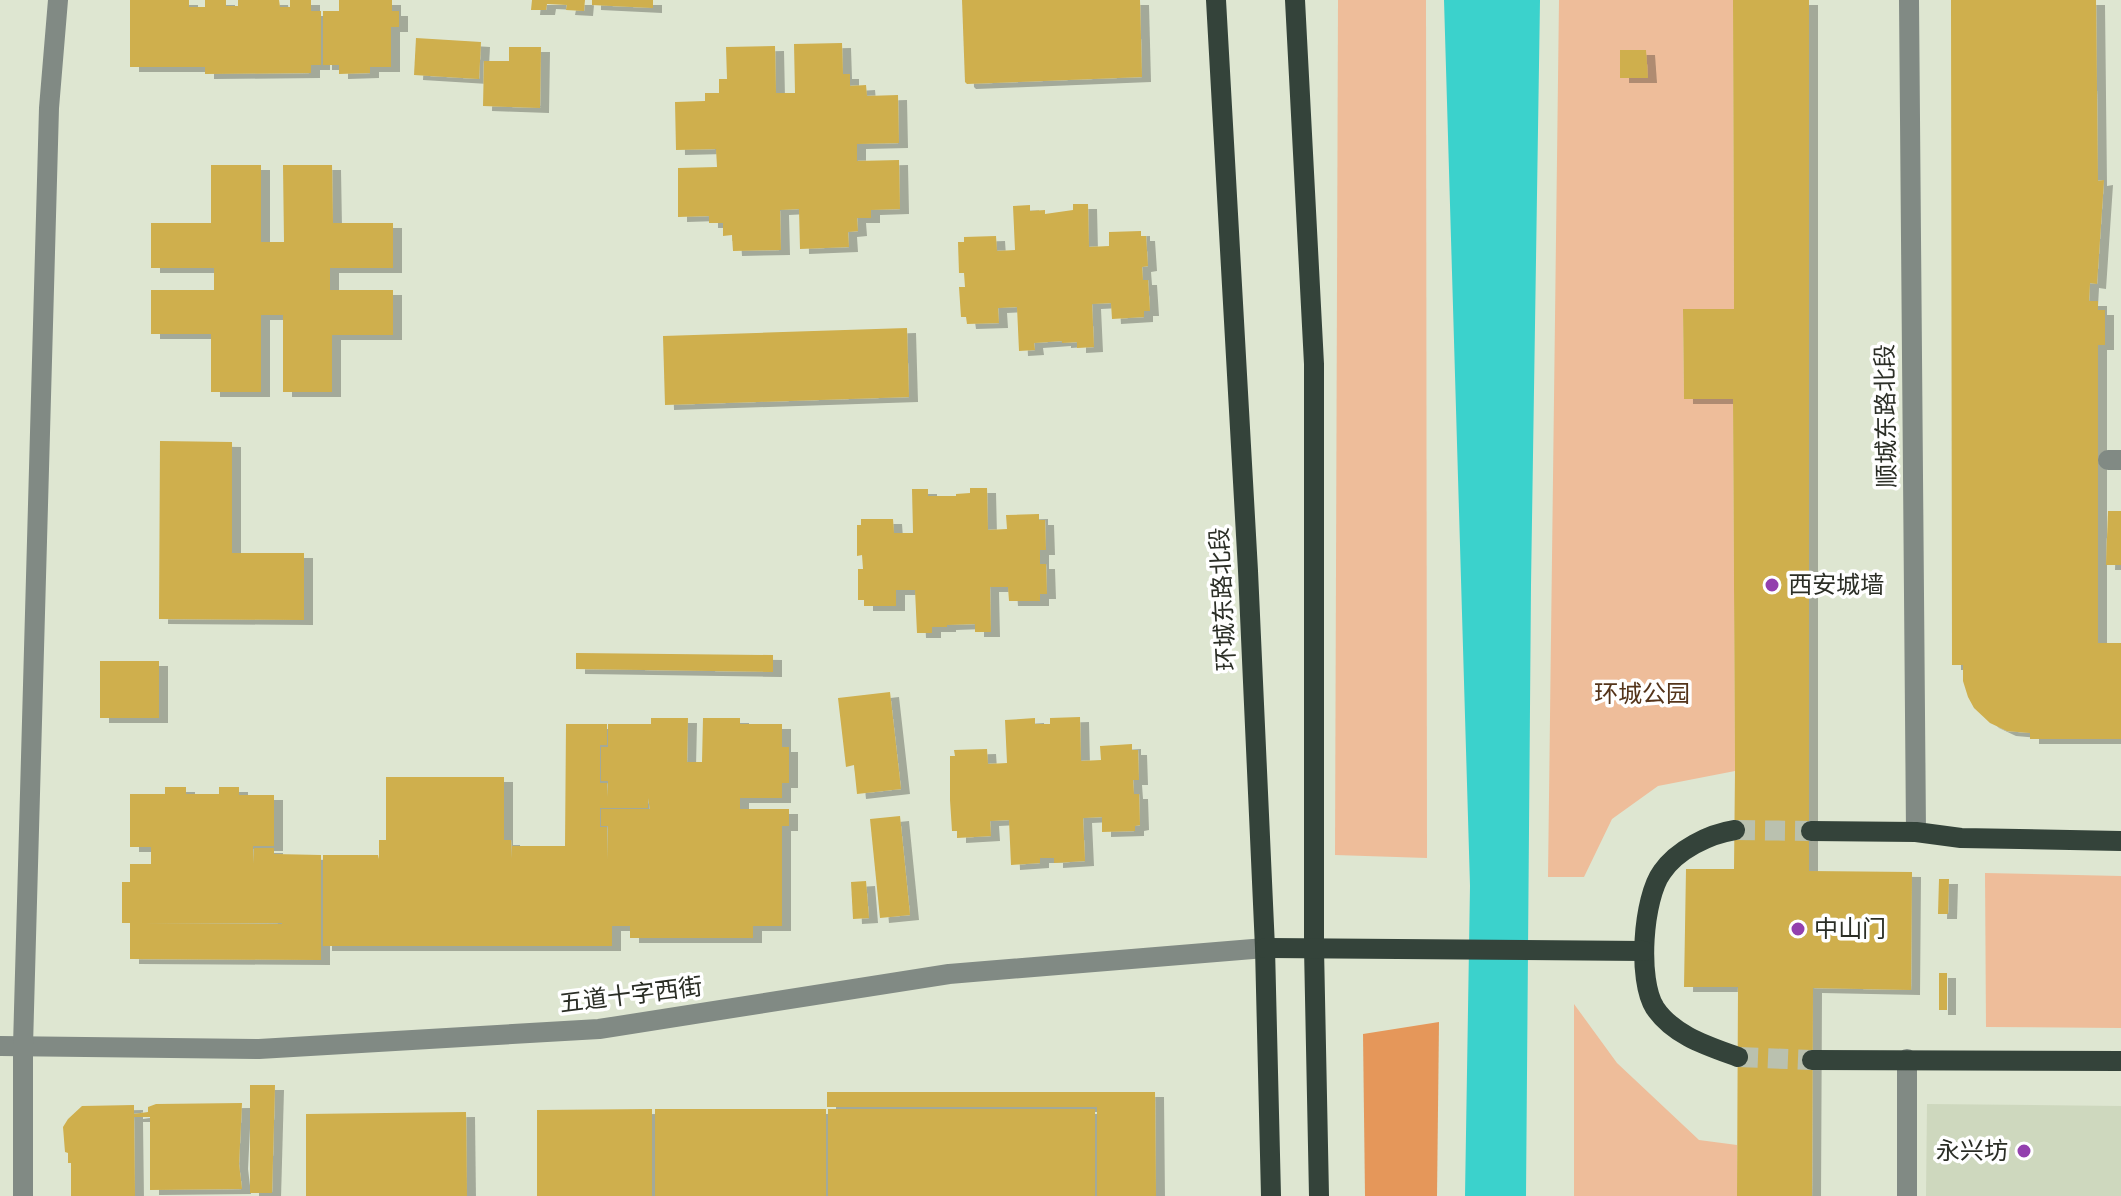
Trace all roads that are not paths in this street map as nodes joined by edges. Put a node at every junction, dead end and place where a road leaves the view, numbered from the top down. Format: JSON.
{"nodes":[{"id":1,"x":58,"y":0,"type":"edge"},
{"id":2,"x":1216,"y":0,"type":"edge"},
{"id":3,"x":1295,"y":0,"type":"edge"},
{"id":4,"x":1909,"y":0,"type":"edge"},
{"id":5,"x":1735,"y":830,"type":"tunnel mouth"},
{"id":6,"x":1811,"y":831,"type":"tunnel mouth"},
{"id":7,"x":1916,"y":832,"type":"junction"},
{"id":8,"x":2121,"y":841,"type":"edge"},
{"id":9,"x":1265,"y":948,"type":"junction"},
{"id":10,"x":1314,"y":948,"type":"junction"},
{"id":11,"x":1644,"y":951,"type":"junction"},
{"id":12,"x":0,"y":1046,"type":"edge"},
{"id":13,"x":23,"y":1046,"type":"junction"},
{"id":14,"x":1738,"y":1057,"type":"tunnel mouth"},
{"id":15,"x":1907,"y":1059,"type":"junction"},
{"id":16,"x":1812,"y":1060,"type":"tunnel mouth"},
{"id":17,"x":2121,"y":1061,"type":"edge"},
{"id":18,"x":23,"y":1196,"type":"edge"},
{"id":19,"x":1271,"y":1196,"type":"edge"},
{"id":20,"x":1319,"y":1196,"type":"edge"},
{"id":21,"x":1907,"y":1196,"type":"edge"}],
"edges":[{"from":1,"to":13,"type":"street"},
{"from":2,"to":9,"type":"main road","name":"环城东路北段"},
{"from":3,"to":10,"type":"main road"},
{"from":4,"to":7,"type":"street","name":"顺城东路北段"},
{"from":5,"to":11,"type":"main road"},
{"from":6,"to":7,"type":"main road"},
{"from":7,"to":8,"type":"main road"},
{"from":9,"to":10,"type":"main road"},
{"from":9,"to":13,"type":"street","name":"五道十字西街"},
{"from":9,"to":19,"type":"main road","name":"环城东路北段"},
{"from":10,"to":11,"type":"main road"},
{"from":10,"to":20,"type":"main road"},
{"from":11,"to":14,"type":"main road"},
{"from":12,"to":13,"type":"street","name":"五道十字西街"},
{"from":13,"to":18,"type":"street"},
{"from":15,"to":16,"type":"main road"},
{"from":15,"to":17,"type":"main road"},
{"from":15,"to":21,"type":"street"}]}
